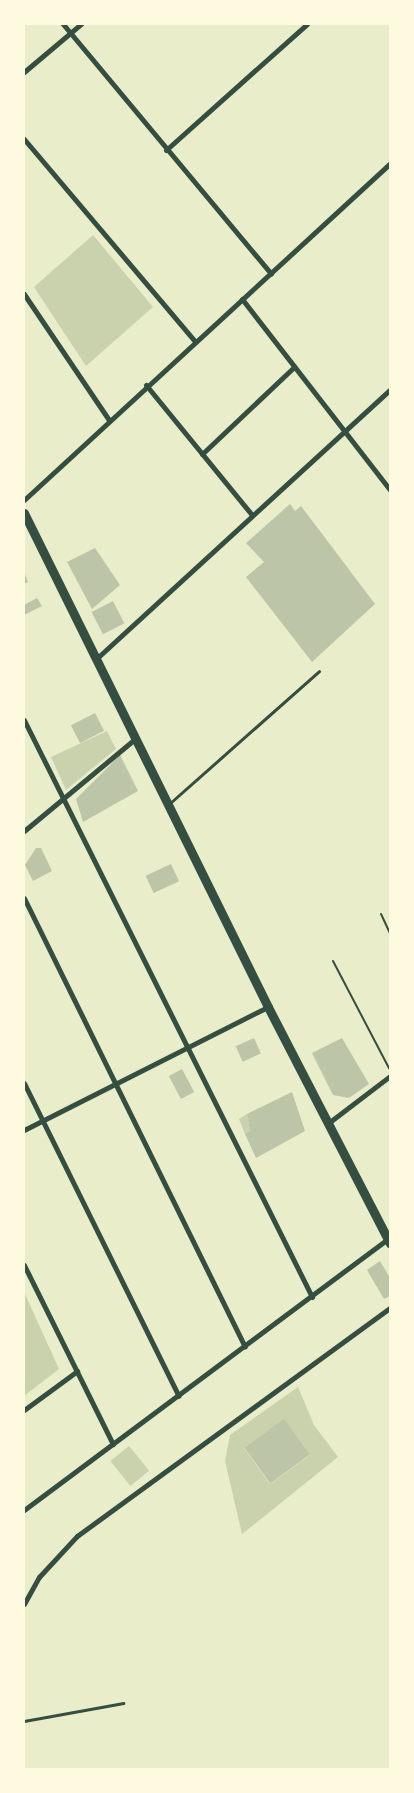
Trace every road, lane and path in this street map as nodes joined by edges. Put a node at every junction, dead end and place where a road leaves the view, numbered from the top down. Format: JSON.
{"nodes":[{"id":1,"x":63,"y":24,"type":"edge"},
{"id":2,"x":81,"y":24,"type":"edge"},
{"id":3,"x":307,"y":24,"type":"edge"},
{"id":4,"x":70,"y":33,"type":"junction"},
{"id":5,"x":24,"y":72,"type":"edge"},
{"id":6,"x":24,"y":139,"type":"edge"},
{"id":7,"x":166,"y":150,"type":"junction"},
{"id":8,"x":390,"y":163,"type":"edge"},
{"id":9,"x":271,"y":274,"type":"junction"},
{"id":10,"x":24,"y":294,"type":"edge"},
{"id":11,"x":242,"y":299,"type":"junction"},
{"id":12,"x":194,"y":340,"type":"junction"},
{"id":13,"x":294,"y":367,"type":"junction"},
{"id":14,"x":146,"y":386,"type":"junction"},
{"id":15,"x":390,"y":390,"type":"edge"},
{"id":16,"x":109,"y":420,"type":"junction"},
{"id":17,"x":344,"y":432,"type":"junction"},
{"id":18,"x":202,"y":454,"type":"junction"},
{"id":19,"x":390,"y":490,"type":"edge"},
{"id":20,"x":24,"y":500,"type":"edge"},
{"id":21,"x":24,"y":513,"type":"edge"},
{"id":22,"x":252,"y":515,"type":"junction"},
{"id":23,"x":96,"y":659,"type":"junction"},
{"id":24,"x":319,"y":671,"type":"dead end"},
{"id":25,"x":24,"y":721,"type":"edge"},
{"id":26,"x":135,"y":738,"type":"junction"},
{"id":27,"x":63,"y":799,"type":"junction"},
{"id":28,"x":167,"y":806,"type":"junction"},
{"id":29,"x":24,"y":832,"type":"edge"},
{"id":30,"x":24,"y":898,"type":"edge"},
{"id":31,"x":382,"y":914,"type":"dead end"},
{"id":32,"x":390,"y":933,"type":"edge"},
{"id":33,"x":333,"y":961,"type":"dead end"},
{"id":34,"x":268,"y":1007,"type":"junction"},
{"id":35,"x":187,"y":1048,"type":"junction"},
{"id":36,"x":390,"y":1070,"type":"edge"},
{"id":37,"x":390,"y":1076,"type":"edge"},
{"id":38,"x":24,"y":1083,"type":"edge"},
{"id":39,"x":115,"y":1083,"type":"junction"},
{"id":40,"x":43,"y":1121,"type":"junction"},
{"id":41,"x":326,"y":1125,"type":"junction"},
{"id":42,"x":24,"y":1130,"type":"edge"},
{"id":43,"x":389,"y":1241,"type":"edge"},
{"id":44,"x":24,"y":1265,"type":"edge"},
{"id":45,"x":312,"y":1297,"type":"junction"},
{"id":46,"x":390,"y":1308,"type":"edge"},
{"id":47,"x":245,"y":1347,"type":"junction"},
{"id":48,"x":77,"y":1371,"type":"junction"},
{"id":49,"x":179,"y":1396,"type":"junction"},
{"id":50,"x":24,"y":1410,"type":"edge"},
{"id":51,"x":114,"y":1444,"type":"junction"},
{"id":52,"x":24,"y":1510,"type":"edge"},
{"id":53,"x":24,"y":1604,"type":"edge"},
{"id":54,"x":124,"y":1703,"type":"dead end"},
{"id":55,"x":24,"y":1721,"type":"edge"}],
"edges":[{"from":1,"to":4,"type":"street"},
{"from":2,"to":4,"type":"street"},
{"from":3,"to":7,"type":"street"},
{"from":4,"to":5,"type":"street"},
{"from":4,"to":7,"type":"street"},
{"from":6,"to":12,"type":"street"},
{"from":7,"to":9,"type":"street"},
{"from":8,"to":9,"type":"street"},
{"from":9,"to":11,"type":"street"},
{"from":10,"to":16,"type":"street"},
{"from":11,"to":12,"type":"street"},
{"from":11,"to":13,"type":"street"},
{"from":12,"to":14,"type":"street"},
{"from":13,"to":17,"type":"street"},
{"from":13,"to":18,"type":"street"},
{"from":14,"to":16,"type":"street"},
{"from":14,"to":18,"type":"street"},
{"from":15,"to":17,"type":"street"},
{"from":16,"to":20,"type":"street"},
{"from":17,"to":19,"type":"street"},
{"from":17,"to":22,"type":"street"},
{"from":18,"to":22,"type":"street"},
{"from":21,"to":23,"type":"main road"},
{"from":22,"to":23,"type":"street"},
{"from":23,"to":26,"type":"main road"},
{"from":24,"to":28,"type":"lane"},
{"from":25,"to":27,"type":"street"},
{"from":26,"to":27,"type":"street"},
{"from":26,"to":28,"type":"main road"},
{"from":27,"to":29,"type":"street"},
{"from":27,"to":35,"type":"street"},
{"from":28,"to":34,"type":"main road"},
{"from":30,"to":39,"type":"street"},
{"from":31,"to":32,"type":"path"},
{"from":33,"to":36,"type":"path"},
{"from":34,"to":35,"type":"street"},
{"from":34,"to":41,"type":"main road"},
{"from":35,"to":39,"type":"street"},
{"from":35,"to":45,"type":"street"},
{"from":37,"to":41,"type":"street"},
{"from":38,"to":40,"type":"street"},
{"from":39,"to":40,"type":"street"},
{"from":39,"to":47,"type":"street"},
{"from":40,"to":42,"type":"street"},
{"from":40,"to":49,"type":"street"},
{"from":41,"to":43,"type":"main road"},
{"from":43,"to":45,"type":"street"},
{"from":44,"to":48,"type":"street"},
{"from":45,"to":47,"type":"street"},
{"from":46,"to":53,"type":"street"},
{"from":47,"to":49,"type":"street"},
{"from":48,"to":50,"type":"street"},
{"from":48,"to":51,"type":"street"},
{"from":49,"to":51,"type":"street"},
{"from":51,"to":52,"type":"street"},
{"from":54,"to":55,"type":"lane"}]}
